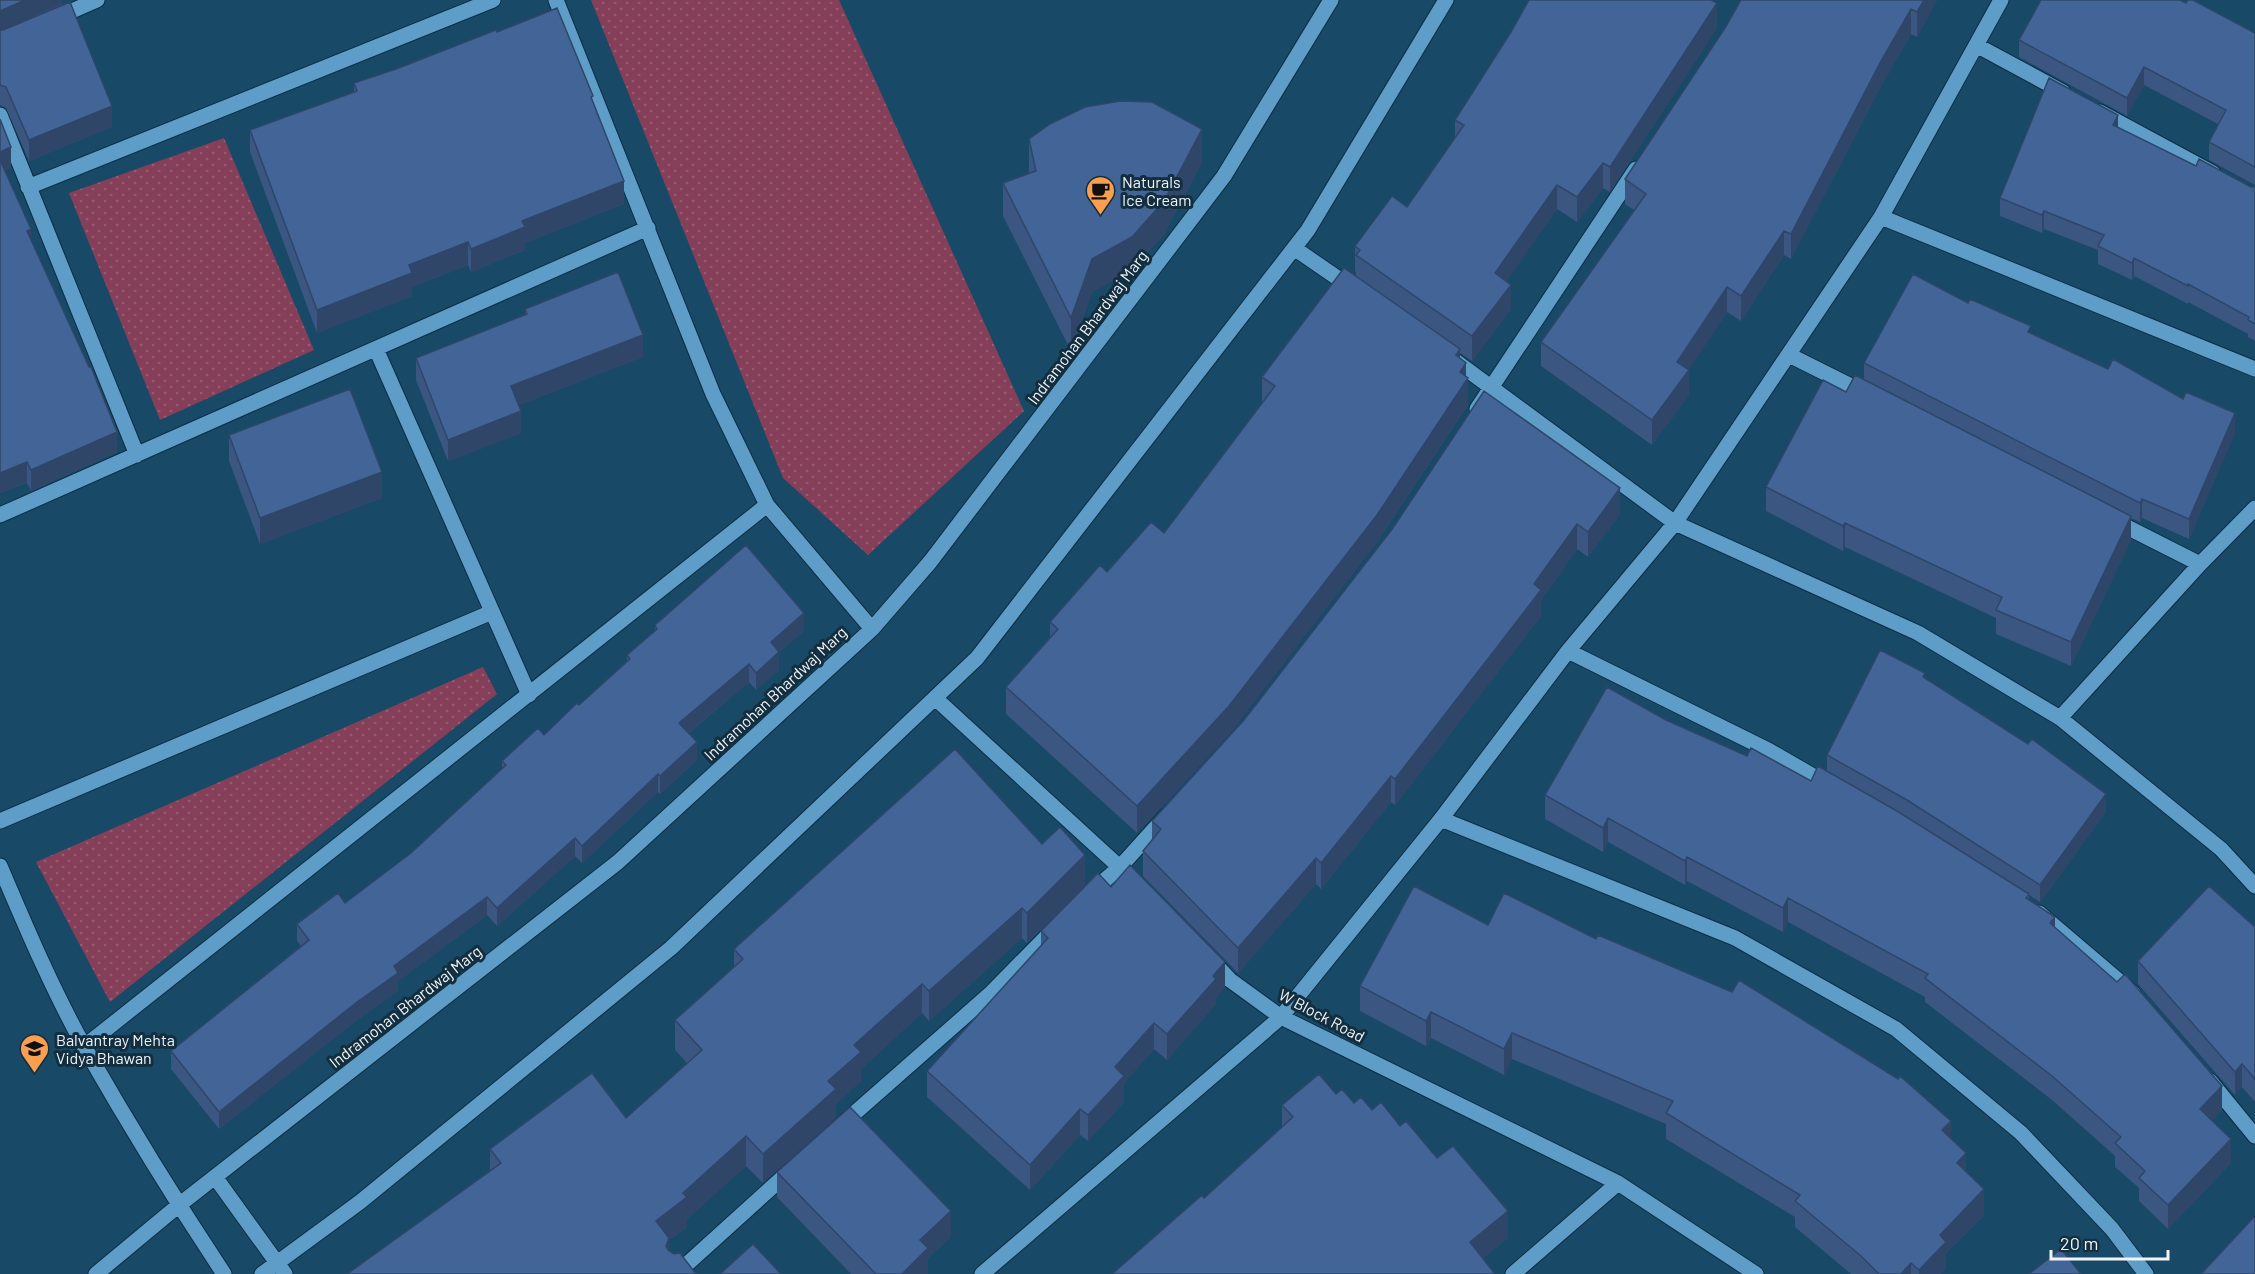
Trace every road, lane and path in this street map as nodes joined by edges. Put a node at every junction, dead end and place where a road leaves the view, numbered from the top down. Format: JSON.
{"nodes":[{"id":1,"x":98,"y":0,"type":"edge"},
{"id":2,"x":493,"y":0,"type":"edge"},
{"id":3,"x":556,"y":0,"type":"edge"},
{"id":4,"x":1331,"y":0,"type":"edge"},
{"id":5,"x":1446,"y":0,"type":"edge"},
{"id":6,"x":2001,"y":0,"type":"edge"},
{"id":7,"x":43,"y":23,"type":"edge"},
{"id":8,"x":1976,"y":45,"type":"junction"},
{"id":9,"x":0,"y":115,"type":"edge"},
{"id":10,"x":1644,"y":158,"type":"edge"},
{"id":11,"x":2224,"y":179,"type":"edge"},
{"id":12,"x":28,"y":187,"type":"junction"},
{"id":13,"x":1881,"y":217,"type":"junction"},
{"id":14,"x":648,"y":228,"type":"junction"},
{"id":15,"x":1294,"y":248,"type":"junction"},
{"id":16,"x":1360,"y":294,"type":"edge"},
{"id":17,"x":1435,"y":347,"type":"edge"},
{"id":18,"x":376,"y":349,"type":"junction"},
{"id":19,"x":1789,"y":355,"type":"junction"},
{"id":20,"x":2255,"y":369,"type":"edge"},
{"id":21,"x":1491,"y":387,"type":"junction"},
{"id":22,"x":1884,"y":403,"type":"edge"},
{"id":23,"x":1466,"y":424,"type":"edge"},
{"id":24,"x":137,"y":455,"type":"junction"},
{"id":25,"x":767,"y":505,"type":"junction"},
{"id":26,"x":2255,"y":508,"type":"edge"},
{"id":27,"x":2095,"y":511,"type":"edge"},
{"id":28,"x":0,"y":515,"type":"edge"},
{"id":29,"x":1675,"y":523,"type":"junction"},
{"id":30,"x":2200,"y":564,"type":"junction"},
{"id":31,"x":492,"y":612,"type":"junction"},
{"id":32,"x":872,"y":629,"type":"junction"},
{"id":33,"x":1568,"y":651,"type":"junction"},
{"id":34,"x":528,"y":695,"type":"junction"},
{"id":35,"x":935,"y":698,"type":"junction"},
{"id":36,"x":2060,"y":718,"type":"junction"},
{"id":37,"x":1840,"y":791,"type":"edge"},
{"id":38,"x":1174,"y":808,"type":"edge"},
{"id":39,"x":1441,"y":819,"type":"junction"},
{"id":40,"x":0,"y":821,"type":"edge"},
{"id":41,"x":0,"y":866,"type":"edge"},
{"id":42,"x":1120,"y":867,"type":"junction"},
{"id":43,"x":1136,"y":883,"type":"edge"},
{"id":44,"x":2255,"y":886,"type":"edge"},
{"id":45,"x":1079,"y":904,"type":"edge"},
{"id":46,"x":2029,"y":907,"type":"edge"},
{"id":47,"x":1063,"y":920,"type":"edge"},
{"id":48,"x":1198,"y":947,"type":"edge"},
{"id":49,"x":2144,"y":1005,"type":"edge"},
{"id":50,"x":1281,"y":1017,"type":"junction"},
{"id":51,"x":85,"y":1046,"type":"junction"},
{"id":52,"x":2203,"y":1073,"type":"edge"},
{"id":53,"x":831,"y":1135,"type":"edge"},
{"id":54,"x":2255,"y":1136,"type":"edge"},
{"id":55,"x":805,"y":1158,"type":"edge"},
{"id":56,"x":215,"y":1177,"type":"junction"},
{"id":57,"x":1618,"y":1183,"type":"junction"},
{"id":58,"x":178,"y":1205,"type":"junction"},
{"id":59,"x":281,"y":1268,"type":"edge"},
{"id":60,"x":96,"y":1274,"type":"edge"},
{"id":61,"x":224,"y":1274,"type":"edge"},
{"id":62,"x":262,"y":1274,"type":"edge"},
{"id":63,"x":676,"y":1274,"type":"edge"},
{"id":64,"x":982,"y":1274,"type":"edge"},
{"id":65,"x":1513,"y":1274,"type":"edge"},
{"id":66,"x":1756,"y":1274,"type":"edge"},
{"id":67,"x":2145,"y":1274,"type":"edge"}],
"edges":[{"from":1,"to":7,"type":"street"},
{"from":2,"to":12,"type":"street"},
{"from":3,"to":14,"type":"street"},
{"from":4,"to":32,"type":"street","name":"Indramohan Bhardwaj Marg"},
{"from":5,"to":15,"type":"street"},
{"from":6,"to":8,"type":"street"},
{"from":8,"to":11,"type":"street"},
{"from":8,"to":13,"type":"street"},
{"from":9,"to":12,"type":"street"},
{"from":10,"to":21,"type":"street"},
{"from":12,"to":24,"type":"street"},
{"from":13,"to":19,"type":"street"},
{"from":13,"to":20,"type":"street"},
{"from":14,"to":18,"type":"street"},
{"from":14,"to":25,"type":"street"},
{"from":15,"to":16,"type":"street"},
{"from":15,"to":35,"type":"street"},
{"from":17,"to":21,"type":"street"},
{"from":18,"to":24,"type":"street"},
{"from":18,"to":31,"type":"street"},
{"from":19,"to":22,"type":"street"},
{"from":19,"to":29,"type":"street"},
{"from":21,"to":23,"type":"street"},
{"from":21,"to":29,"type":"street"},
{"from":24,"to":28,"type":"street"},
{"from":25,"to":32,"type":"street"},
{"from":25,"to":34,"type":"street"},
{"from":26,"to":30,"type":"street"},
{"from":27,"to":30,"type":"street"},
{"from":29,"to":33,"type":"street"},
{"from":29,"to":36,"type":"street"},
{"from":30,"to":36,"type":"street"},
{"from":31,"to":34,"type":"street"},
{"from":31,"to":40,"type":"street"},
{"from":32,"to":56,"type":"street","name":"Indramohan Bhardwaj Marg"},
{"from":33,"to":37,"type":"street"},
{"from":33,"to":39,"type":"street"},
{"from":34,"to":51,"type":"street"},
{"from":35,"to":42,"type":"street"},
{"from":35,"to":59,"type":"street"},
{"from":36,"to":44,"type":"street"},
{"from":38,"to":42,"type":"street"},
{"from":39,"to":50,"type":"street"},
{"from":39,"to":67,"type":"street"},
{"from":41,"to":51,"type":"street"},
{"from":42,"to":43,"type":"street"},
{"from":42,"to":45,"type":"street"},
{"from":46,"to":49,"type":"street"},
{"from":47,"to":53,"type":"street"},
{"from":48,"to":50,"type":"street","name":"W Block Road"},
{"from":50,"to":57,"type":"street","name":"W Block Road"},
{"from":50,"to":64,"type":"street"},
{"from":51,"to":58,"type":"street"},
{"from":52,"to":54,"type":"street"},
{"from":55,"to":63,"type":"street"},
{"from":56,"to":58,"type":"street","name":"Indramohan Bhardwaj Marg"},
{"from":56,"to":59,"type":"street"},
{"from":57,"to":65,"type":"street"},
{"from":57,"to":66,"type":"street","name":"W Block Road"},
{"from":58,"to":60,"type":"street","name":"Indramohan Bhardwaj Marg"},
{"from":58,"to":61,"type":"street"},
{"from":59,"to":62,"type":"street"}]}
